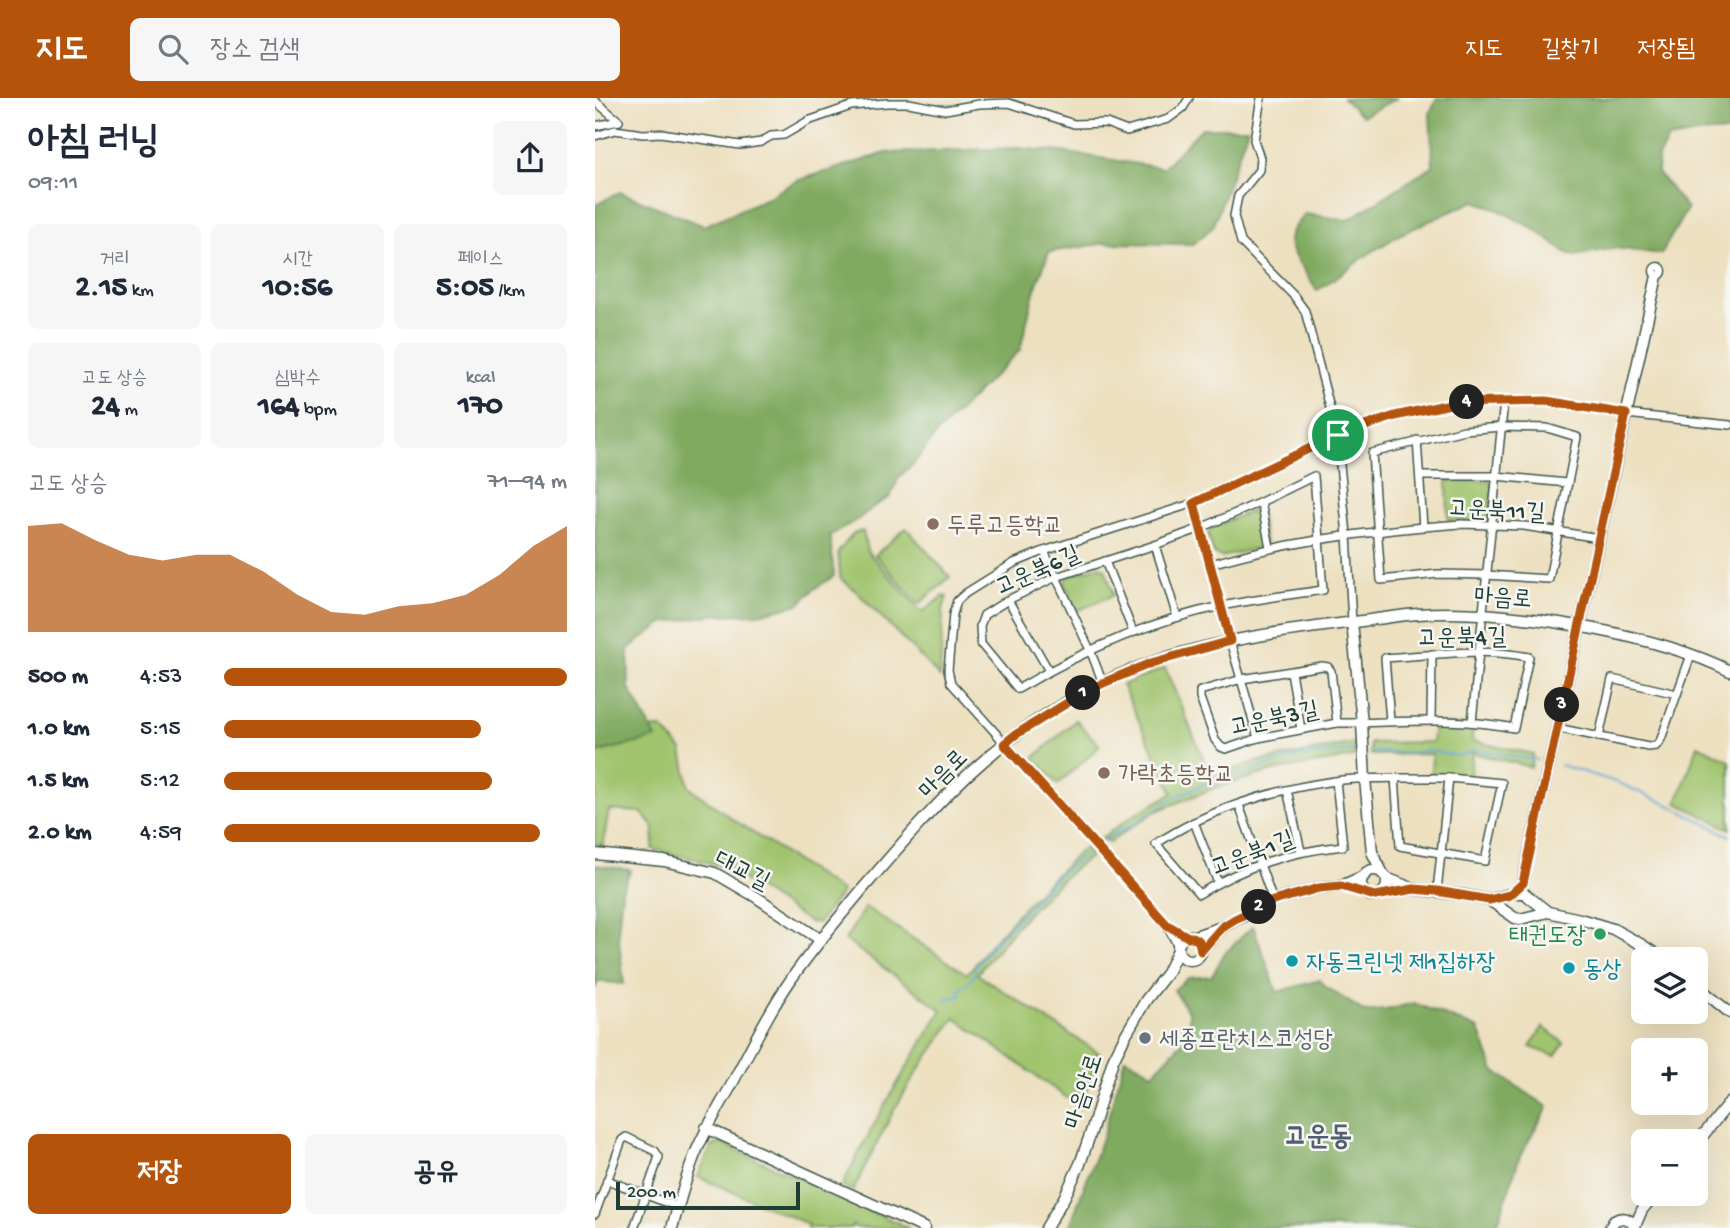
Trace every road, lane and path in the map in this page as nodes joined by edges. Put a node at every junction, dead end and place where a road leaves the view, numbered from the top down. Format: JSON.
{"nodes":[{"id":1,"x":1189,"y":98,"type":"edge"},
{"id":2,"x":1261,"y":98,"type":"edge"},
{"id":3,"x":595,"y":101,"type":"edge"},
{"id":4,"x":595,"y":126,"type":"edge"},
{"id":5,"x":595,"y":136,"type":"edge"},
{"id":6,"x":1657,"y":276,"type":"dead end"},
{"id":7,"x":1504,"y":401,"type":"junction"},
{"id":8,"x":1626,"y":414,"type":"junction"},
{"id":9,"x":1730,"y":425,"type":"edge"},
{"id":10,"x":1501,"y":427,"type":"junction"},
{"id":11,"x":1338,"y":435,"type":"junction"},
{"id":12,"x":1417,"y":440,"type":"junction"},
{"id":13,"x":1420,"y":476,"type":"junction"},
{"id":14,"x":1496,"y":476,"type":"junction"},
{"id":15,"x":1567,"y":483,"type":"junction"},
{"id":16,"x":1261,"y":502,"type":"junction"},
{"id":17,"x":1194,"y":503,"type":"junction"},
{"id":18,"x":1491,"y":526,"type":"junction"},
{"id":19,"x":1423,"y":527,"type":"junction"},
{"id":20,"x":1201,"y":528,"type":"junction"},
{"id":21,"x":1378,"y":531,"type":"junction"},
{"id":22,"x":1557,"y":531,"type":"junction"},
{"id":23,"x":1347,"y":535,"type":"junction"},
{"id":24,"x":1599,"y":538,"type":"junction"},
{"id":25,"x":1318,"y":539,"type":"junction"},
{"id":26,"x":1155,"y":545,"type":"junction"},
{"id":27,"x":1270,"y":547,"type":"junction"},
{"id":28,"x":1044,"y":551,"type":"junction"},
{"id":29,"x":1105,"y":561,"type":"junction"},
{"id":30,"x":1211,"y":564,"type":"junction"},
{"id":31,"x":1486,"y":575,"type":"junction"},
{"id":32,"x":1056,"y":577,"type":"junction"},
{"id":33,"x":1008,"y":600,"type":"junction"},
{"id":34,"x":1222,"y":606,"type":"junction"},
{"id":35,"x":1482,"y":614,"type":"junction"},
{"id":36,"x":1177,"y":617,"type":"junction"},
{"id":37,"x":1352,"y":622,"type":"junction"},
{"id":38,"x":1579,"y":626,"type":"junction"},
{"id":39,"x":1133,"y":632,"type":"junction"},
{"id":40,"x":1230,"y":641,"type":"junction"},
{"id":41,"x":1090,"y":650,"type":"junction"},
{"id":42,"x":1479,"y":652,"type":"junction"},
{"id":43,"x":1431,"y":654,"type":"junction"},
{"id":44,"x":1691,"y":655,"type":"junction"},
{"id":45,"x":1049,"y":671,"type":"junction"},
{"id":46,"x":1730,"y":671,"type":"edge"},
{"id":47,"x":1291,"y":672,"type":"junction"},
{"id":48,"x":1242,"y":679,"type":"junction"},
{"id":49,"x":1103,"y":683,"type":"junction"},
{"id":50,"x":1677,"y":694,"type":"junction"},
{"id":51,"x":1431,"y":720,"type":"junction"},
{"id":52,"x":1390,"y":721,"type":"junction"},
{"id":53,"x":1472,"y":722,"type":"junction"},
{"id":54,"x":1337,"y":723,"type":"junction"},
{"id":55,"x":1362,"y":723,"type":"junction"},
{"id":56,"x":1557,"y":728,"type":"junction"},
{"id":57,"x":1301,"y":729,"type":"junction"},
{"id":58,"x":1599,"y":737,"type":"junction"},
{"id":59,"x":1258,"y":738,"type":"junction"},
{"id":60,"x":1004,"y":744,"type":"junction"},
{"id":61,"x":1449,"y":778,"type":"junction"},
{"id":62,"x":1365,"y":779,"type":"junction"},
{"id":63,"x":1395,"y":779,"type":"junction"},
{"id":64,"x":1336,"y":781,"type":"junction"},
{"id":65,"x":1287,"y":790,"type":"junction"},
{"id":66,"x":1239,"y":805,"type":"junction"},
{"id":67,"x":1194,"y":822,"type":"junction"},
{"id":68,"x":1301,"y":852,"type":"junction"},
{"id":69,"x":1372,"y":852,"type":"junction"},
{"id":70,"x":1442,"y":853,"type":"junction"},
{"id":71,"x":595,"y":854,"type":"edge"},
{"id":72,"x":1260,"y":864,"type":"junction"},
{"id":73,"x":1365,"y":875,"type":"junction"},
{"id":74,"x":1385,"y":876,"type":"junction"},
{"id":75,"x":1218,"y":883,"type":"junction"},
{"id":76,"x":1523,"y":883,"type":"junction"},
{"id":77,"x":1341,"y":886,"type":"junction"},
{"id":78,"x":1414,"y":889,"type":"junction"},
{"id":79,"x":1437,"y":891,"type":"junction"},
{"id":80,"x":1368,"y":894,"type":"junction"},
{"id":81,"x":1382,"y":894,"type":"junction"},
{"id":82,"x":1512,"y":894,"type":"junction"},
{"id":83,"x":1529,"y":898,"type":"junction"},
{"id":84,"x":1489,"y":900,"type":"junction"},
{"id":85,"x":1273,"y":901,"type":"junction"},
{"id":86,"x":1507,"y":912,"type":"junction"},
{"id":87,"x":1548,"y":912,"type":"junction"},
{"id":88,"x":1525,"y":917,"type":"junction"},
{"id":89,"x":1167,"y":925,"type":"junction"},
{"id":90,"x":1222,"y":927,"type":"junction"},
{"id":91,"x":1190,"y":937,"type":"junction"},
{"id":92,"x":821,"y":940,"type":"junction"},
{"id":93,"x":1645,"y":947,"type":"edge"},
{"id":94,"x":1178,"y":948,"type":"junction"},
{"id":95,"x":1201,"y":951,"type":"junction"},
{"id":96,"x":1192,"y":960,"type":"junction"},
{"id":97,"x":1167,"y":973,"type":"junction"},
{"id":98,"x":1708,"y":995,"type":"edge"},
{"id":99,"x":1730,"y":1013,"type":"edge"},
{"id":100,"x":1730,"y":1102,"type":"edge"},
{"id":101,"x":706,"y":1128,"type":"junction"},
{"id":102,"x":1708,"y":1129,"type":"edge"},
{"id":103,"x":607,"y":1180,"type":"junction"},
{"id":104,"x":646,"y":1195,"type":"junction"},
{"id":105,"x":1644,"y":1206,"type":"edge"},
{"id":106,"x":678,"y":1207,"type":"junction"},
{"id":107,"x":1641,"y":1210,"type":"junction"},
{"id":108,"x":595,"y":1214,"type":"edge"},
{"id":109,"x":1622,"y":1218,"type":"junction"},
{"id":110,"x":1635,"y":1227,"type":"edge"},
{"id":111,"x":634,"y":1228,"type":"edge"},
{"id":112,"x":671,"y":1228,"type":"edge"},
{"id":113,"x":924,"y":1228,"type":"edge"},
{"id":114,"x":1047,"y":1228,"type":"edge"},
{"id":115,"x":1610,"y":1228,"type":"edge"}],
"edges":[{"from":1,"to":5,"type":"street"},
{"from":2,"to":11,"type":"street"},
{"from":3,"to":4,"type":"street"},
{"from":6,"to":8,"type":"street"},
{"from":7,"to":8,"type":"street"},
{"from":7,"to":10,"type":"street"},
{"from":7,"to":11,"type":"street"},
{"from":8,"to":9,"type":"street"},
{"from":8,"to":24,"type":"street"},
{"from":10,"to":12,"type":"street"},
{"from":10,"to":14,"type":"street"},
{"from":10,"to":15,"type":"street"},
{"from":11,"to":17,"type":"street"},
{"from":11,"to":23,"type":"street"},
{"from":12,"to":13,"type":"street"},
{"from":12,"to":21,"type":"street"},
{"from":13,"to":14,"type":"street","name":"고운북11길"},
{"from":13,"to":19,"type":"street","name":"고운북11길"},
{"from":14,"to":15,"type":"street","name":"고운북11길"},
{"from":14,"to":18,"type":"street"},
{"from":15,"to":22,"type":"street"},
{"from":16,"to":20,"type":"street","name":"고운북6길"},
{"from":16,"to":25,"type":"street","name":"고운북6길"},
{"from":16,"to":27,"type":"street"},
{"from":17,"to":20,"type":"street"},
{"from":17,"to":28,"type":"street"},
{"from":18,"to":19,"type":"street","name":"고운북11길"},
{"from":18,"to":22,"type":"street","name":"고운북11길"},
{"from":18,"to":31,"type":"street"},
{"from":19,"to":21,"type":"street"},
{"from":20,"to":26,"type":"street","name":"고운북6길"},
{"from":20,"to":30,"type":"street"},
{"from":21,"to":23,"type":"street"},
{"from":21,"to":31,"type":"street"},
{"from":22,"to":24,"type":"street","name":"고운북11길"},
{"from":22,"to":31,"type":"street"},
{"from":23,"to":25,"type":"street"},
{"from":23,"to":37,"type":"street"},
{"from":24,"to":38,"type":"street"},
{"from":25,"to":27,"type":"street"},
{"from":25,"to":34,"type":"street","name":"고운북6길"},
{"from":26,"to":29,"type":"street","name":"고운북6길"},
{"from":26,"to":36,"type":"street"},
{"from":27,"to":30,"type":"street"},
{"from":28,"to":32,"type":"street"},
{"from":28,"to":60,"type":"street"},
{"from":29,"to":32,"type":"street","name":"고운북6길"},
{"from":29,"to":39,"type":"street"},
{"from":30,"to":34,"type":"street"},
{"from":31,"to":35,"type":"street"},
{"from":32,"to":33,"type":"street","name":"고운북6길"},
{"from":32,"to":41,"type":"street"},
{"from":33,"to":45,"type":"street"},
{"from":33,"to":45,"type":"street","name":"고운북6길"},
{"from":34,"to":36,"type":"street","name":"고운북6길"},
{"from":34,"to":40,"type":"street"},
{"from":35,"to":37,"type":"street","name":"마음로"},
{"from":35,"to":38,"type":"street","name":"마음로"},
{"from":35,"to":42,"type":"street"},
{"from":36,"to":39,"type":"street","name":"고운북6길"},
{"from":37,"to":40,"type":"street","name":"마음로"},
{"from":37,"to":55,"type":"street"},
{"from":38,"to":44,"type":"street","name":"마음로"},
{"from":38,"to":56,"type":"street"},
{"from":39,"to":41,"type":"street","name":"고운북6길"},
{"from":40,"to":48,"type":"street"},
{"from":40,"to":49,"type":"street","name":"마음로"},
{"from":41,"to":45,"type":"street","name":"고운북6길"},
{"from":41,"to":49,"type":"street"},
{"from":42,"to":43,"type":"street","name":"고운북4길"},
{"from":42,"to":53,"type":"street"},
{"from":42,"to":53,"type":"street","name":"고운북4길"},
{"from":43,"to":51,"type":"street"},
{"from":43,"to":52,"type":"street","name":"고운북4길"},
{"from":44,"to":46,"type":"street","name":"마음로"},
{"from":44,"to":50,"type":"street"},
{"from":47,"to":48,"type":"street","name":"고운북3길"},
{"from":47,"to":54,"type":"street","name":"고운북3길"},
{"from":47,"to":57,"type":"street"},
{"from":48,"to":59,"type":"street"},
{"from":48,"to":59,"type":"street","name":"고운북3길"},
{"from":49,"to":60,"type":"street","name":"마음로"},
{"from":50,"to":58,"type":"street"},
{"from":50,"to":58,"type":"street"},
{"from":51,"to":52,"type":"street","name":"고운북4길"},
{"from":51,"to":53,"type":"street","name":"고운북4길"},
{"from":52,"to":55,"type":"street","name":"고운북4길"},
{"from":54,"to":55,"type":"street","name":"고운북4길"},
{"from":54,"to":57,"type":"street","name":"고운북3길"},
{"from":55,"to":62,"type":"street"},
{"from":56,"to":58,"type":"street"},
{"from":56,"to":76,"type":"street"},
{"from":57,"to":59,"type":"street","name":"고운북3길"},
{"from":60,"to":89,"type":"street"},
{"from":60,"to":92,"type":"street","name":"마음로"},
{"from":61,"to":63,"type":"street","name":"고운북1길"},
{"from":61,"to":70,"type":"street"},
{"from":61,"to":70,"type":"street","name":"고운북1길"},
{"from":62,"to":63,"type":"street","name":"고운북1길"},
{"from":62,"to":64,"type":"street","name":"고운북1길"},
{"from":62,"to":69,"type":"street"},
{"from":63,"to":70,"type":"street"},
{"from":64,"to":65,"type":"street","name":"고운북1길"},
{"from":64,"to":68,"type":"street","name":"고운북1길"},
{"from":65,"to":66,"type":"street","name":"고운북1길"},
{"from":65,"to":68,"type":"street"},
{"from":66,"to":67,"type":"street","name":"고운북1길"},
{"from":66,"to":72,"type":"street"},
{"from":67,"to":75,"type":"street"},
{"from":67,"to":75,"type":"street","name":"고운북1길"},
{"from":68,"to":72,"type":"street","name":"고운북1길"},
{"from":69,"to":73,"type":"street"},
{"from":69,"to":74,"type":"street"},
{"from":70,"to":79,"type":"street"},
{"from":71,"to":92,"type":"street","name":"대교길"},
{"from":72,"to":75,"type":"street","name":"고운북1길"},
{"from":72,"to":85,"type":"street"},
{"from":73,"to":74,"type":"street"},
{"from":73,"to":77,"type":"street"},
{"from":73,"to":80,"type":"street"},
{"from":74,"to":78,"type":"street"},
{"from":74,"to":81,"type":"street"},
{"from":76,"to":82,"type":"street"},
{"from":76,"to":83,"type":"street"},
{"from":77,"to":80,"type":"street"},
{"from":77,"to":85,"type":"street"},
{"from":78,"to":79,"type":"street"},
{"from":78,"to":81,"type":"street"},
{"from":79,"to":84,"type":"street"},
{"from":80,"to":81,"type":"street"},
{"from":82,"to":83,"type":"street"},
{"from":82,"to":84,"type":"street"},
{"from":82,"to":86,"type":"street"},
{"from":83,"to":87,"type":"street"},
{"from":83,"to":88,"type":"street"},
{"from":84,"to":86,"type":"street"},
{"from":85,"to":90,"type":"street"},
{"from":86,"to":88,"type":"street"},
{"from":87,"to":88,"type":"street"},
{"from":87,"to":93,"type":"street"},
{"from":89,"to":91,"type":"street"},
{"from":89,"to":94,"type":"street"},
{"from":90,"to":91,"type":"street"},
{"from":90,"to":95,"type":"street"},
{"from":91,"to":94,"type":"street"},
{"from":91,"to":95,"type":"street"},
{"from":92,"to":101,"type":"street","name":"마음로"},
{"from":94,"to":96,"type":"street"},
{"from":94,"to":97,"type":"street"},
{"from":95,"to":96,"type":"street"},
{"from":96,"to":97,"type":"street"},
{"from":97,"to":114,"type":"street","name":"마음안로"},
{"from":98,"to":99,"type":"street"},
{"from":100,"to":102,"type":"street"},
{"from":101,"to":106,"type":"street","name":"마음로"},
{"from":101,"to":113,"type":"street"},
{"from":103,"to":104,"type":"street"},
{"from":103,"to":104,"type":"street"},
{"from":103,"to":108,"type":"street"},
{"from":104,"to":106,"type":"street"},
{"from":104,"to":111,"type":"street"},
{"from":105,"to":107,"type":"street"},
{"from":106,"to":112,"type":"street","name":"마음로"},
{"from":107,"to":109,"type":"street"},
{"from":107,"to":110,"type":"street"},
{"from":109,"to":110,"type":"street"},
{"from":109,"to":115,"type":"street"}]}
